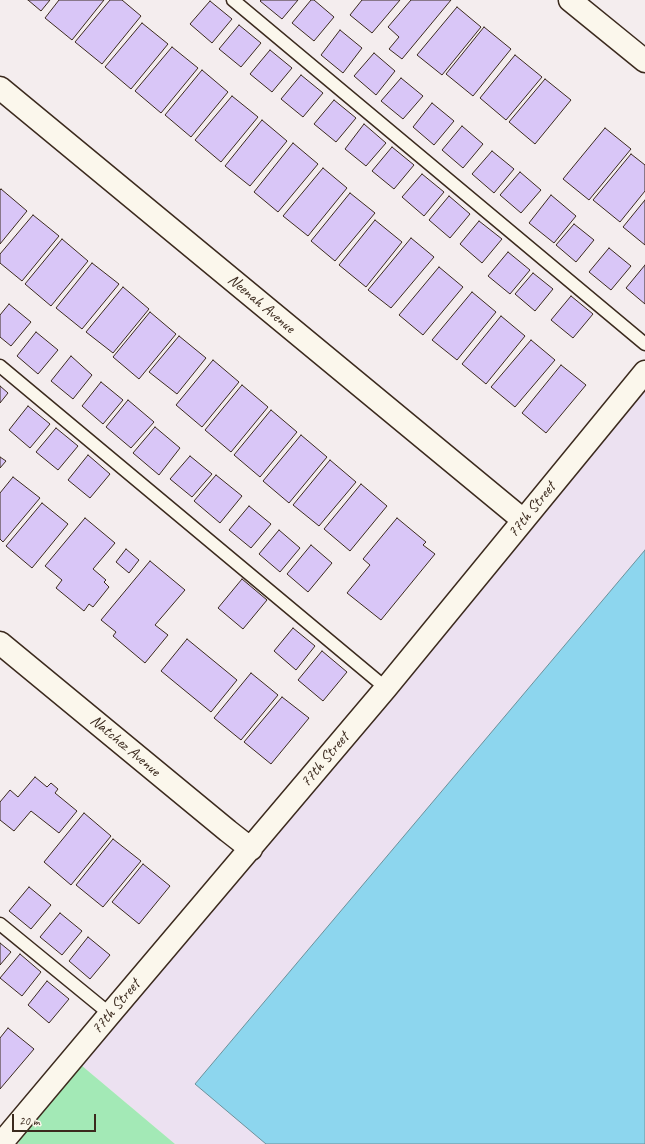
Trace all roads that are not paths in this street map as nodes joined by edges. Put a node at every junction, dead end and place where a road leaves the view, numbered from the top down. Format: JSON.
{"nodes":[{"id":1,"x":233,"y":0,"type":"edge"},
{"id":2,"x":570,"y":0,"type":"edge"},
{"id":3,"x":645,"y":61,"type":"edge"},
{"id":4,"x":0,"y":88,"type":"edge"},
{"id":5,"x":645,"y":344,"type":"edge"},
{"id":6,"x":0,"y":366,"type":"edge"},
{"id":7,"x":645,"y":372,"type":"edge"},
{"id":8,"x":523,"y":520,"type":"junction"},
{"id":9,"x":0,"y":643,"type":"edge"},
{"id":10,"x":386,"y":688,"type":"junction"},
{"id":11,"x":251,"y":848,"type":"junction"},
{"id":12,"x":0,"y":924,"type":"edge"},
{"id":13,"x":110,"y":1014,"type":"junction"},
{"id":14,"x":2,"y":1144,"type":"edge"}],
"edges":[{"from":1,"to":5,"type":"lane"},
{"from":2,"to":3,"type":"street"},
{"from":4,"to":8,"type":"street","name":"Neenah Avenue"},
{"from":6,"to":10,"type":"lane"},
{"from":7,"to":8,"type":"street","name":"77th Street"},
{"from":8,"to":10,"type":"street","name":"77th Street"},
{"from":9,"to":11,"type":"street","name":"Natchez Avenue"},
{"from":10,"to":11,"type":"street","name":"77th Street"},
{"from":11,"to":13,"type":"street","name":"77th Street"},
{"from":12,"to":13,"type":"lane"},
{"from":13,"to":14,"type":"street","name":"77th Street"}]}
